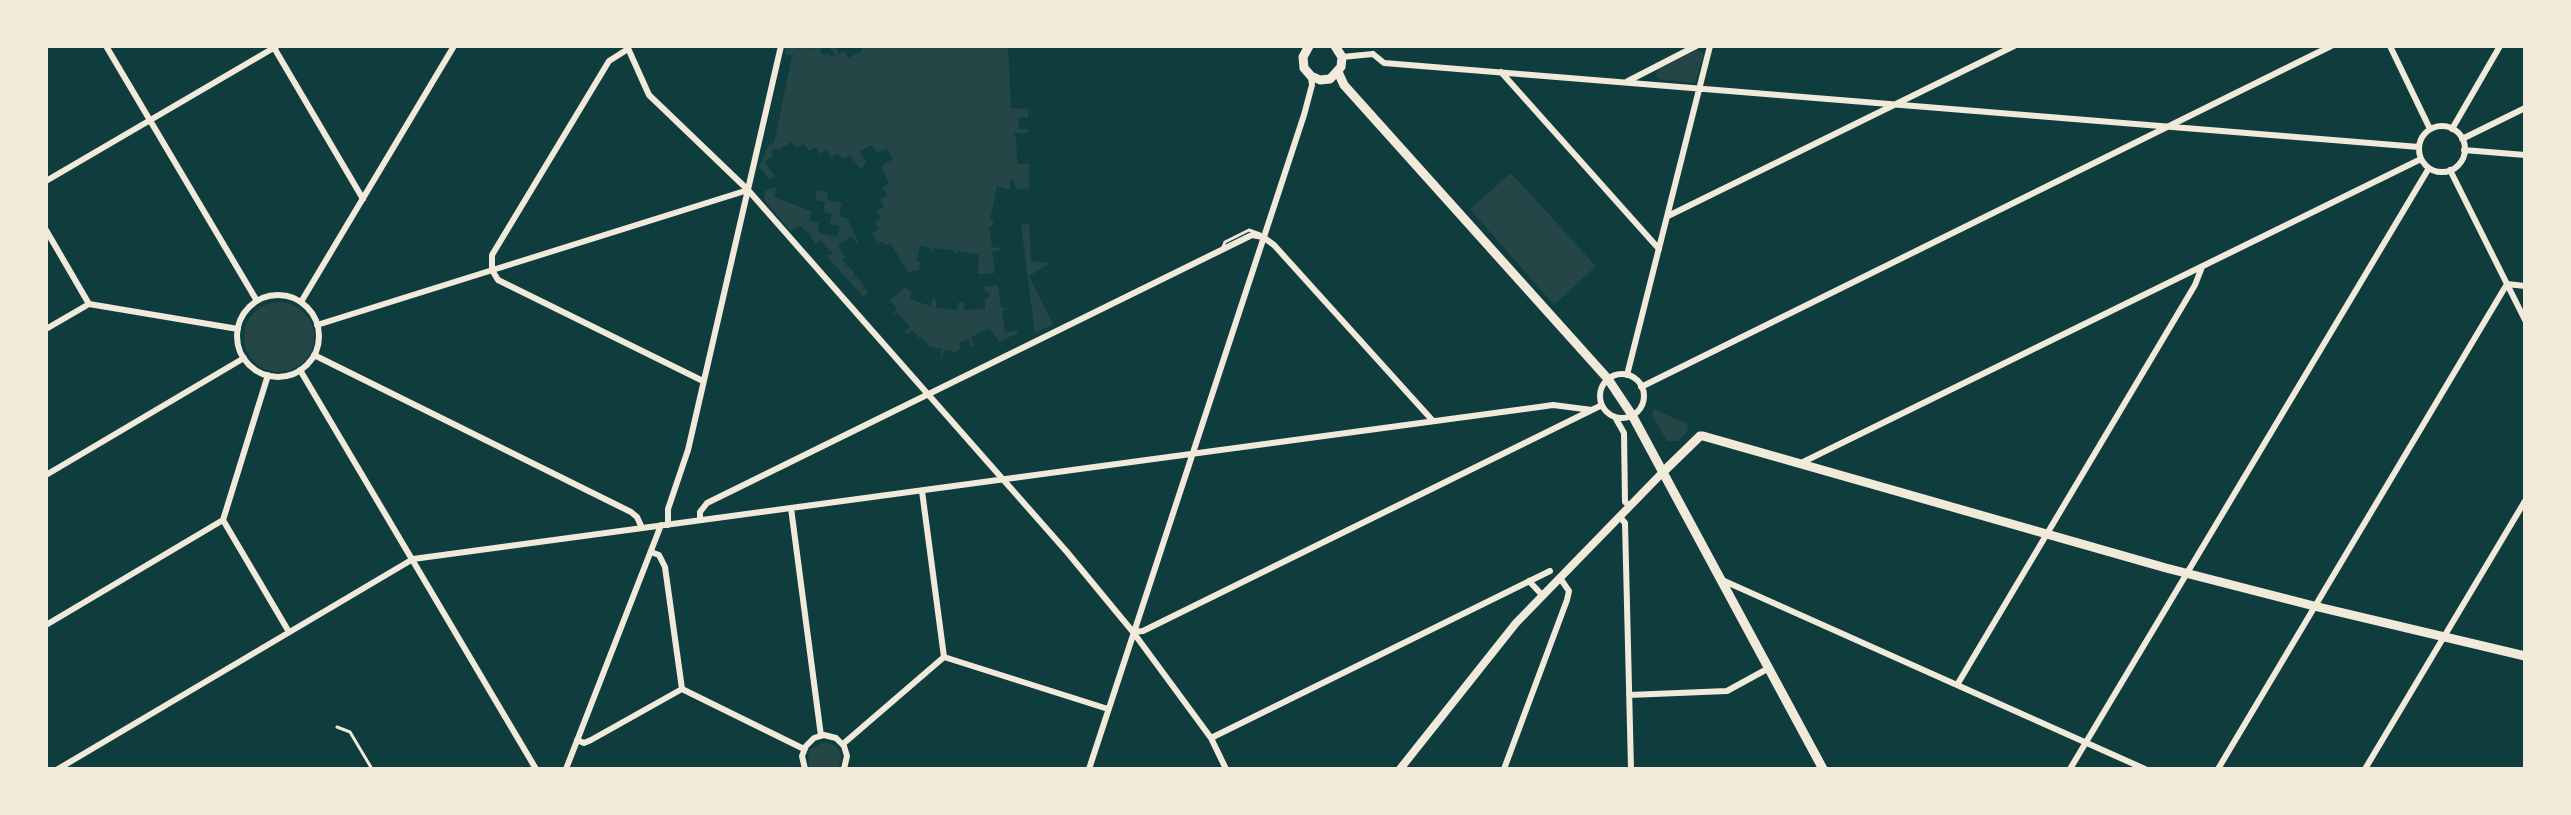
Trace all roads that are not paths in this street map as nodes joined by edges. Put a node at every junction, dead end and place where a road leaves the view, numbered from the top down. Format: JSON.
{"nodes":[{"id":1,"x":106,"y":46,"type":"edge"},
{"id":2,"x":454,"y":46,"type":"edge"},
{"id":3,"x":781,"y":46,"type":"edge"},
{"id":4,"x":1335,"y":46,"type":"edge"},
{"id":5,"x":1378,"y":46,"type":"edge"},
{"id":6,"x":1696,"y":46,"type":"edge"},
{"id":7,"x":1710,"y":46,"type":"edge"},
{"id":8,"x":2014,"y":46,"type":"edge"},
{"id":9,"x":2331,"y":46,"type":"edge"},
{"id":10,"x":2390,"y":46,"type":"edge"},
{"id":11,"x":2500,"y":46,"type":"edge"},
{"id":12,"x":275,"y":47,"type":"edge"},
{"id":13,"x":627,"y":47,"type":"edge"},
{"id":14,"x":1305,"y":48,"type":"edge"},
{"id":15,"x":1373,"y":54,"type":"junction"},
{"id":16,"x":1342,"y":57,"type":"junction"},
{"id":17,"x":1501,"y":72,"type":"junction"},
{"id":18,"x":1334,"y":75,"type":"junction"},
{"id":19,"x":1311,"y":76,"type":"junction"},
{"id":20,"x":1625,"y":82,"type":"junction"},
{"id":21,"x":1699,"y":88,"type":"junction"},
{"id":22,"x":1894,"y":105,"type":"junction"},
{"id":23,"x":2525,"y":108,"type":"edge"},
{"id":24,"x":152,"y":121,"type":"junction"},
{"id":25,"x":2167,"y":127,"type":"junction"},
{"id":26,"x":2430,"y":129,"type":"junction"},
{"id":27,"x":2452,"y":129,"type":"junction"},
{"id":28,"x":2462,"y":139,"type":"junction"},
{"id":29,"x":2419,"y":147,"type":"junction"},
{"id":30,"x":2464,"y":150,"type":"junction"},
{"id":31,"x":2525,"y":155,"type":"edge"},
{"id":32,"x":2421,"y":159,"type":"junction"},
{"id":33,"x":2429,"y":168,"type":"junction"},
{"id":34,"x":2450,"y":170,"type":"junction"},
{"id":35,"x":46,"y":181,"type":"edge"},
{"id":36,"x":748,"y":190,"type":"junction"},
{"id":37,"x":363,"y":199,"type":"junction"},
{"id":38,"x":1668,"y":216,"type":"junction"},
{"id":39,"x":46,"y":230,"type":"edge"},
{"id":40,"x":1263,"y":237,"type":"junction"},
{"id":41,"x":1659,"y":249,"type":"junction"},
{"id":42,"x":2202,"y":267,"type":"junction"},
{"id":43,"x":492,"y":270,"type":"junction"},
{"id":44,"x":2507,"y":284,"type":"junction"},
{"id":45,"x":2525,"y":286,"type":"edge"},
{"id":46,"x":257,"y":301,"type":"junction"},
{"id":47,"x":301,"y":302,"type":"junction"},
{"id":48,"x":89,"y":304,"type":"junction"},
{"id":49,"x":2525,"y":320,"type":"edge"},
{"id":50,"x":317,"y":325,"type":"junction"},
{"id":51,"x":46,"y":329,"type":"edge"},
{"id":52,"x":238,"y":329,"type":"junction"},
{"id":53,"x":314,"y":355,"type":"junction"},
{"id":54,"x":244,"y":358,"type":"junction"},
{"id":55,"x":300,"y":370,"type":"junction"},
{"id":56,"x":268,"y":375,"type":"junction"},
{"id":57,"x":1627,"y":375,"type":"junction"},
{"id":58,"x":1608,"y":379,"type":"junction"},
{"id":59,"x":703,"y":381,"type":"junction"},
{"id":60,"x":1641,"y":387,"type":"junction"},
{"id":61,"x":929,"y":394,"type":"junction"},
{"id":62,"x":1602,"y":405,"type":"junction"},
{"id":63,"x":1592,"y":410,"type":"junction"},
{"id":64,"x":1632,"y":415,"type":"junction"},
{"id":65,"x":1615,"y":417,"type":"junction"},
{"id":66,"x":1433,"y":421,"type":"junction"},
{"id":67,"x":1191,"y":454,"type":"junction"},
{"id":68,"x":1799,"y":465,"type":"junction"},
{"id":69,"x":1663,"y":472,"type":"junction"},
{"id":70,"x":46,"y":475,"type":"edge"},
{"id":71,"x":1004,"y":480,"type":"junction"},
{"id":72,"x":922,"y":491,"type":"junction"},
{"id":73,"x":2525,"y":501,"type":"edge"},
{"id":74,"x":1630,"y":506,"type":"junction"},
{"id":75,"x":791,"y":508,"type":"junction"},
{"id":76,"x":1620,"y":517,"type":"junction"},
{"id":77,"x":223,"y":520,"type":"junction"},
{"id":78,"x":700,"y":520,"type":"junction"},
{"id":79,"x":664,"y":525,"type":"junction"},
{"id":80,"x":642,"y":528,"type":"junction"},
{"id":81,"x":2047,"y":534,"type":"junction"},
{"id":82,"x":651,"y":552,"type":"junction"},
{"id":83,"x":413,"y":559,"type":"junction"},
{"id":84,"x":1550,"y":571,"type":"dead end"},
{"id":85,"x":2188,"y":573,"type":"junction"},
{"id":86,"x":1560,"y":578,"type":"junction"},
{"id":87,"x":1722,"y":580,"type":"junction"},
{"id":88,"x":1529,"y":581,"type":"junction"},
{"id":89,"x":1543,"y":596,"type":"junction"},
{"id":90,"x":2314,"y":606,"type":"junction"},
{"id":91,"x":46,"y":625,"type":"edge"},
{"id":92,"x":289,"y":632,"type":"junction"},
{"id":93,"x":1133,"y":632,"type":"junction"},
{"id":94,"x":2444,"y":637,"type":"junction"},
{"id":95,"x":2525,"y":656,"type":"edge"},
{"id":96,"x":944,"y":657,"type":"junction"},
{"id":97,"x":1769,"y":668,"type":"junction"},
{"id":98,"x":1957,"y":685,"type":"junction"},
{"id":99,"x":682,"y":689,"type":"junction"},
{"id":100,"x":1629,"y":695,"type":"junction"},
{"id":101,"x":1108,"y":709,"type":"junction"},
{"id":102,"x":337,"y":727,"type":"dead end"},
{"id":103,"x":821,"y":736,"type":"junction"},
{"id":104,"x":1211,"y":738,"type":"junction"},
{"id":105,"x":577,"y":740,"type":"junction"},
{"id":106,"x":2086,"y":743,"type":"junction"},
{"id":107,"x":843,"y":744,"type":"junction"},
{"id":108,"x":804,"y":749,"type":"junction"},
{"id":109,"x":845,"y":767,"type":"edge"},
{"id":110,"x":58,"y":769,"type":"edge"},
{"id":111,"x":372,"y":769,"type":"edge"},
{"id":112,"x":536,"y":769,"type":"edge"},
{"id":113,"x":566,"y":769,"type":"edge"},
{"id":114,"x":805,"y":769,"type":"edge"},
{"id":115,"x":856,"y":769,"type":"edge"},
{"id":116,"x":1089,"y":769,"type":"edge"},
{"id":117,"x":1226,"y":769,"type":"edge"},
{"id":118,"x":1400,"y":769,"type":"edge"},
{"id":119,"x":1504,"y":769,"type":"edge"},
{"id":120,"x":1631,"y":769,"type":"edge"},
{"id":121,"x":1823,"y":769,"type":"edge"},
{"id":122,"x":2070,"y":769,"type":"edge"},
{"id":123,"x":2145,"y":769,"type":"edge"},
{"id":124,"x":2218,"y":769,"type":"edge"},
{"id":125,"x":2365,"y":769,"type":"edge"}],
"edges":[{"from":1,"to":24,"type":"street"},
{"from":2,"to":37,"type":"street"},
{"from":3,"to":36,"type":"street"},
{"from":4,"to":16,"type":"main road"},
{"from":5,"to":15,"type":"street"},
{"from":6,"to":20,"type":"street"},
{"from":7,"to":21,"type":"street"},
{"from":8,"to":22,"type":"street"},
{"from":9,"to":25,"type":"street"},
{"from":10,"to":26,"type":"street"},
{"from":11,"to":27,"type":"street"},
{"from":12,"to":24,"type":"street"},
{"from":12,"to":37,"type":"street"},
{"from":13,"to":36,"type":"street"},
{"from":13,"to":43,"type":"street"},
{"from":14,"to":19,"type":"main road"},
{"from":15,"to":16,"type":"street"},
{"from":15,"to":17,"type":"street"},
{"from":16,"to":18,"type":"main road"},
{"from":17,"to":20,"type":"street"},
{"from":17,"to":41,"type":"street"},
{"from":18,"to":19,"type":"main road"},
{"from":18,"to":58,"type":"main road"},
{"from":19,"to":40,"type":"street"},
{"from":20,"to":21,"type":"street"},
{"from":21,"to":22,"type":"street"},
{"from":21,"to":38,"type":"street"},
{"from":22,"to":25,"type":"street"},
{"from":22,"to":38,"type":"street"},
{"from":23,"to":28,"type":"street"},
{"from":24,"to":35,"type":"street"},
{"from":24,"to":46,"type":"street"},
{"from":25,"to":29,"type":"street"},
{"from":25,"to":60,"type":"street"},
{"from":26,"to":27,"type":"street"},
{"from":26,"to":29,"type":"street"},
{"from":27,"to":28,"type":"street"},
{"from":28,"to":30,"type":"street"},
{"from":29,"to":32,"type":"street"},
{"from":30,"to":31,"type":"street"},
{"from":30,"to":34,"type":"street"},
{"from":32,"to":33,"type":"street"},
{"from":32,"to":42,"type":"street"},
{"from":33,"to":34,"type":"street"},
{"from":33,"to":85,"type":"street"},
{"from":34,"to":44,"type":"street"},
{"from":36,"to":43,"type":"street"},
{"from":36,"to":59,"type":"street"},
{"from":36,"to":61,"type":"street"},
{"from":37,"to":47,"type":"street"},
{"from":38,"to":41,"type":"street"},
{"from":39,"to":48,"type":"street"},
{"from":40,"to":61,"type":"street"},
{"from":40,"to":66,"type":"street"},
{"from":40,"to":67,"type":"street"},
{"from":41,"to":57,"type":"street"},
{"from":42,"to":68,"type":"street"},
{"from":42,"to":81,"type":"street"},
{"from":43,"to":50,"type":"street"},
{"from":43,"to":59,"type":"street"},
{"from":44,"to":45,"type":"street"},
{"from":44,"to":49,"type":"street"},
{"from":44,"to":90,"type":"street"},
{"from":46,"to":47,"type":"street"},
{"from":46,"to":52,"type":"street"},
{"from":47,"to":50,"type":"street"},
{"from":48,"to":51,"type":"street"},
{"from":48,"to":52,"type":"street"},
{"from":50,"to":53,"type":"street"},
{"from":52,"to":54,"type":"street"},
{"from":53,"to":55,"type":"street"},
{"from":53,"to":80,"type":"street"},
{"from":54,"to":56,"type":"street"},
{"from":54,"to":70,"type":"street"},
{"from":55,"to":56,"type":"street"},
{"from":55,"to":83,"type":"street"},
{"from":56,"to":77,"type":"street"},
{"from":57,"to":58,"type":"street"},
{"from":57,"to":60,"type":"street"},
{"from":58,"to":62,"type":"street"},
{"from":58,"to":64,"type":"main road"},
{"from":59,"to":79,"type":"street"},
{"from":60,"to":64,"type":"street"},
{"from":61,"to":71,"type":"street"},
{"from":61,"to":78,"type":"street"},
{"from":62,"to":63,"type":"street"},
{"from":62,"to":65,"type":"street"},
{"from":63,"to":66,"type":"street"},
{"from":63,"to":93,"type":"street"},
{"from":64,"to":65,"type":"street"},
{"from":64,"to":69,"type":"main road"},
{"from":65,"to":74,"type":"street"},
{"from":66,"to":67,"type":"street"},
{"from":67,"to":71,"type":"street"},
{"from":67,"to":93,"type":"street"},
{"from":68,"to":69,"type":"main road"},
{"from":68,"to":81,"type":"main road"},
{"from":69,"to":74,"type":"street"},
{"from":69,"to":87,"type":"main road"},
{"from":71,"to":72,"type":"street"},
{"from":71,"to":93,"type":"street"},
{"from":72,"to":75,"type":"street"},
{"from":72,"to":96,"type":"street"},
{"from":73,"to":94,"type":"street"},
{"from":74,"to":76,"type":"street"},
{"from":75,"to":78,"type":"street"},
{"from":75,"to":103,"type":"street"},
{"from":76,"to":86,"type":"street"},
{"from":76,"to":100,"type":"street"},
{"from":77,"to":91,"type":"street"},
{"from":77,"to":92,"type":"street"},
{"from":78,"to":79,"type":"street"},
{"from":79,"to":80,"type":"street"},
{"from":79,"to":82,"type":"street"},
{"from":80,"to":83,"type":"street"},
{"from":81,"to":85,"type":"main road"},
{"from":81,"to":98,"type":"street"},
{"from":82,"to":99,"type":"street"},
{"from":82,"to":105,"type":"street"},
{"from":83,"to":92,"type":"street"},
{"from":83,"to":112,"type":"street"},
{"from":84,"to":88,"type":"street"},
{"from":85,"to":90,"type":"main road"},
{"from":85,"to":106,"type":"street"},
{"from":86,"to":89,"type":"street"},
{"from":86,"to":119,"type":"street"},
{"from":87,"to":97,"type":"main road"},
{"from":87,"to":98,"type":"street"},
{"from":88,"to":89,"type":"street"},
{"from":88,"to":104,"type":"street"},
{"from":89,"to":118,"type":"street"},
{"from":90,"to":94,"type":"main road"},
{"from":90,"to":124,"type":"street"},
{"from":92,"to":110,"type":"street"},
{"from":93,"to":101,"type":"street"},
{"from":93,"to":104,"type":"street"},
{"from":94,"to":95,"type":"main road"},
{"from":94,"to":125,"type":"street"},
{"from":96,"to":101,"type":"street"},
{"from":96,"to":107,"type":"street"},
{"from":97,"to":100,"type":"street"},
{"from":97,"to":121,"type":"main road"},
{"from":98,"to":106,"type":"street"},
{"from":99,"to":105,"type":"street"},
{"from":99,"to":108,"type":"street"},
{"from":100,"to":120,"type":"street"},
{"from":101,"to":116,"type":"street"},
{"from":102,"to":111,"type":"lane"},
{"from":103,"to":107,"type":"street"},
{"from":103,"to":108,"type":"street"},
{"from":104,"to":117,"type":"street"},
{"from":105,"to":113,"type":"street"},
{"from":106,"to":122,"type":"street"},
{"from":106,"to":123,"type":"street"},
{"from":107,"to":109,"type":"street"},
{"from":108,"to":114,"type":"street"},
{"from":109,"to":115,"type":"street"}]}
